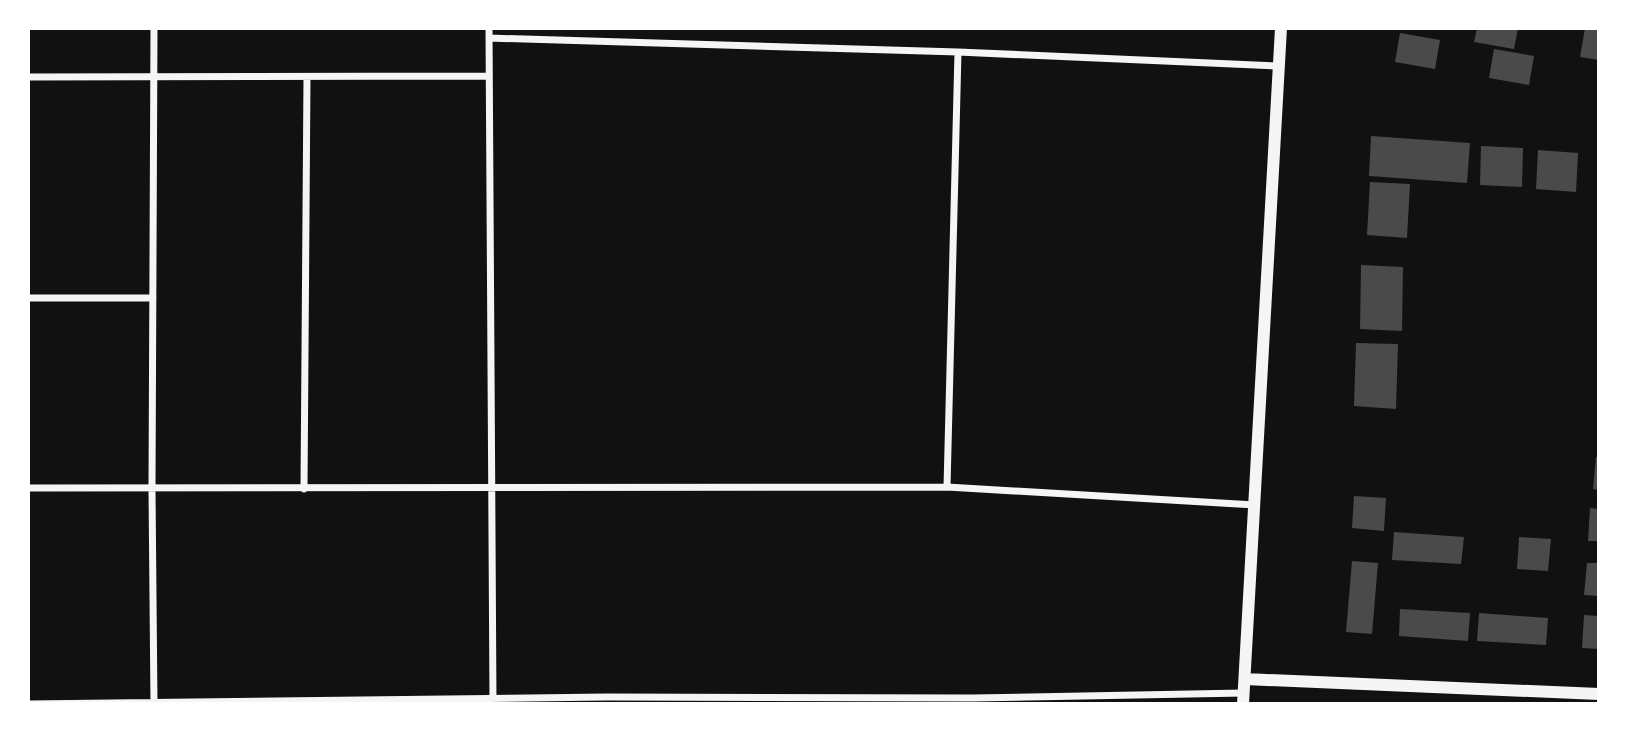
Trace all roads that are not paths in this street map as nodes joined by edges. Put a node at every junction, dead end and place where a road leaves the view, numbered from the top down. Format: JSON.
{"nodes":[{"id":1,"x":154,"y":28,"type":"edge"},
{"id":2,"x":489,"y":28,"type":"edge"},
{"id":3,"x":1281,"y":28,"type":"edge"},
{"id":4,"x":489,"y":38,"type":"junction"},
{"id":5,"x":958,"y":52,"type":"junction"},
{"id":6,"x":1278,"y":66,"type":"junction"},
{"id":7,"x":489,"y":76,"type":"junction"},
{"id":8,"x":28,"y":77,"type":"edge"},
{"id":9,"x":307,"y":77,"type":"junction"},
{"id":10,"x":154,"y":78,"type":"junction"},
{"id":11,"x":28,"y":298,"type":"edge"},
{"id":12,"x":153,"y":298,"type":"junction"},
{"id":13,"x":491,"y":486,"type":"junction"},
{"id":14,"x":947,"y":486,"type":"junction"},
{"id":15,"x":28,"y":488,"type":"edge"},
{"id":16,"x":152,"y":489,"type":"junction"},
{"id":17,"x":304,"y":489,"type":"junction"},
{"id":18,"x":1255,"y":505,"type":"junction"},
{"id":19,"x":1245,"y":679,"type":"junction"},
{"id":20,"x":1599,"y":694,"type":"edge"},
{"id":21,"x":1530,"y":698,"type":"edge"},
{"id":22,"x":1243,"y":699,"type":"edge"},
{"id":23,"x":607,"y":701,"type":"edge"},
{"id":24,"x":972,"y":701,"type":"edge"},
{"id":25,"x":493,"y":702,"type":"edge"},
{"id":26,"x":154,"y":703,"type":"edge"},
{"id":27,"x":28,"y":704,"type":"edge"}],
"edges":[{"from":1,"to":10,"type":"street"},
{"from":2,"to":4,"type":"street"},
{"from":3,"to":6,"type":"street"},
{"from":4,"to":5,"type":"street"},
{"from":4,"to":7,"type":"street"},
{"from":5,"to":6,"type":"street"},
{"from":5,"to":14,"type":"street"},
{"from":6,"to":18,"type":"street"},
{"from":7,"to":9,"type":"street"},
{"from":7,"to":13,"type":"street"},
{"from":8,"to":10,"type":"street"},
{"from":9,"to":10,"type":"street"},
{"from":9,"to":17,"type":"street"},
{"from":10,"to":12,"type":"street"},
{"from":11,"to":12,"type":"street"},
{"from":12,"to":16,"type":"street"},
{"from":13,"to":14,"type":"street"},
{"from":13,"to":17,"type":"street"},
{"from":13,"to":25,"type":"street"},
{"from":14,"to":18,"type":"street"},
{"from":15,"to":16,"type":"street"},
{"from":16,"to":17,"type":"street"},
{"from":16,"to":26,"type":"street"},
{"from":18,"to":19,"type":"street"},
{"from":19,"to":21,"type":"street"},
{"from":19,"to":22,"type":"street"},
{"from":20,"to":21,"type":"street"},
{"from":22,"to":24,"type":"street"},
{"from":23,"to":24,"type":"street"},
{"from":23,"to":25,"type":"street"},
{"from":25,"to":26,"type":"street"},
{"from":26,"to":27,"type":"street"}]}
